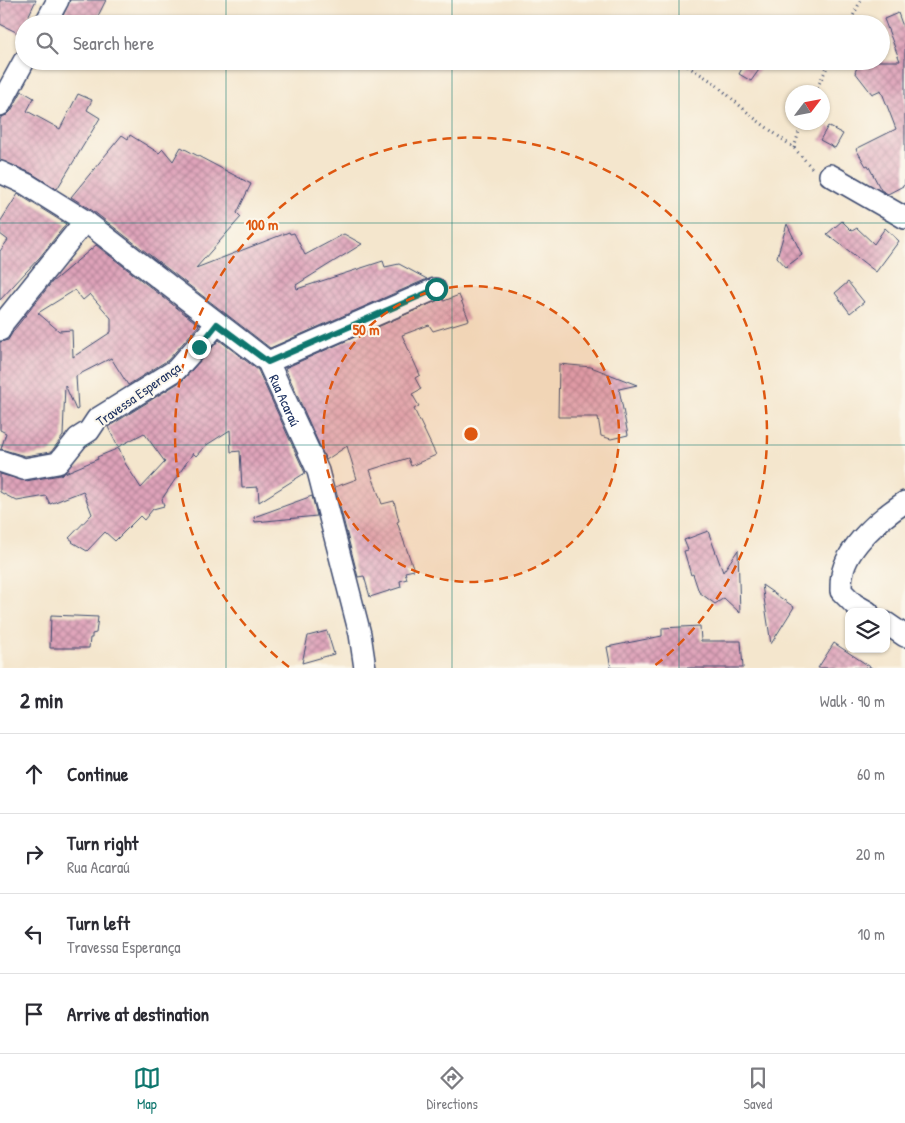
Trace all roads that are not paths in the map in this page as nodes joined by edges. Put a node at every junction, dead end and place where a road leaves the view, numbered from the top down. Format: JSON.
{"nodes":[{"id":1,"x":58,"y":0,"type":"edge"},
{"id":2,"x":50,"y":15,"type":"edge"},
{"id":3,"x":19,"y":70,"type":"edge"},
{"id":4,"x":0,"y":105,"type":"edge"},
{"id":5,"x":0,"y":172,"type":"edge"},
{"id":6,"x":830,"y":175,"type":"road end"},
{"id":7,"x":905,"y":218,"type":"edge"},
{"id":8,"x":84,"y":221,"type":"junction"},
{"id":9,"x":436,"y":289,"type":"dead end"},
{"id":10,"x":217,"y":324,"type":"junction"},
{"id":11,"x":0,"y":330,"type":"edge"},
{"id":12,"x":268,"y":362,"type":"junction"},
{"id":13,"x":0,"y":461,"type":"edge"},
{"id":14,"x":905,"y":502,"type":"edge"},
{"id":15,"x":861,"y":608,"type":"edge"},
{"id":16,"x":890,"y":626,"type":"edge"},
{"id":17,"x":905,"y":636,"type":"edge"},
{"id":18,"x":365,"y":668,"type":"edge"}],
"edges":[{"from":1,"to":2,"type":"street"},
{"from":3,"to":4,"type":"street"},
{"from":5,"to":8,"type":"street","name":"Rua Acaraú"},
{"from":6,"to":7,"type":"street"},
{"from":8,"to":10,"type":"street","name":"Rua Acaraú"},
{"from":8,"to":11,"type":"street"},
{"from":9,"to":12,"type":"street"},
{"from":10,"to":12,"type":"street","name":"Rua Acaraú"},
{"from":10,"to":13,"type":"street","name":"Travessa Esperança"},
{"from":12,"to":18,"type":"street","name":"Rua Acaraú"},
{"from":14,"to":15,"type":"street"},
{"from":16,"to":17,"type":"street"}]}
